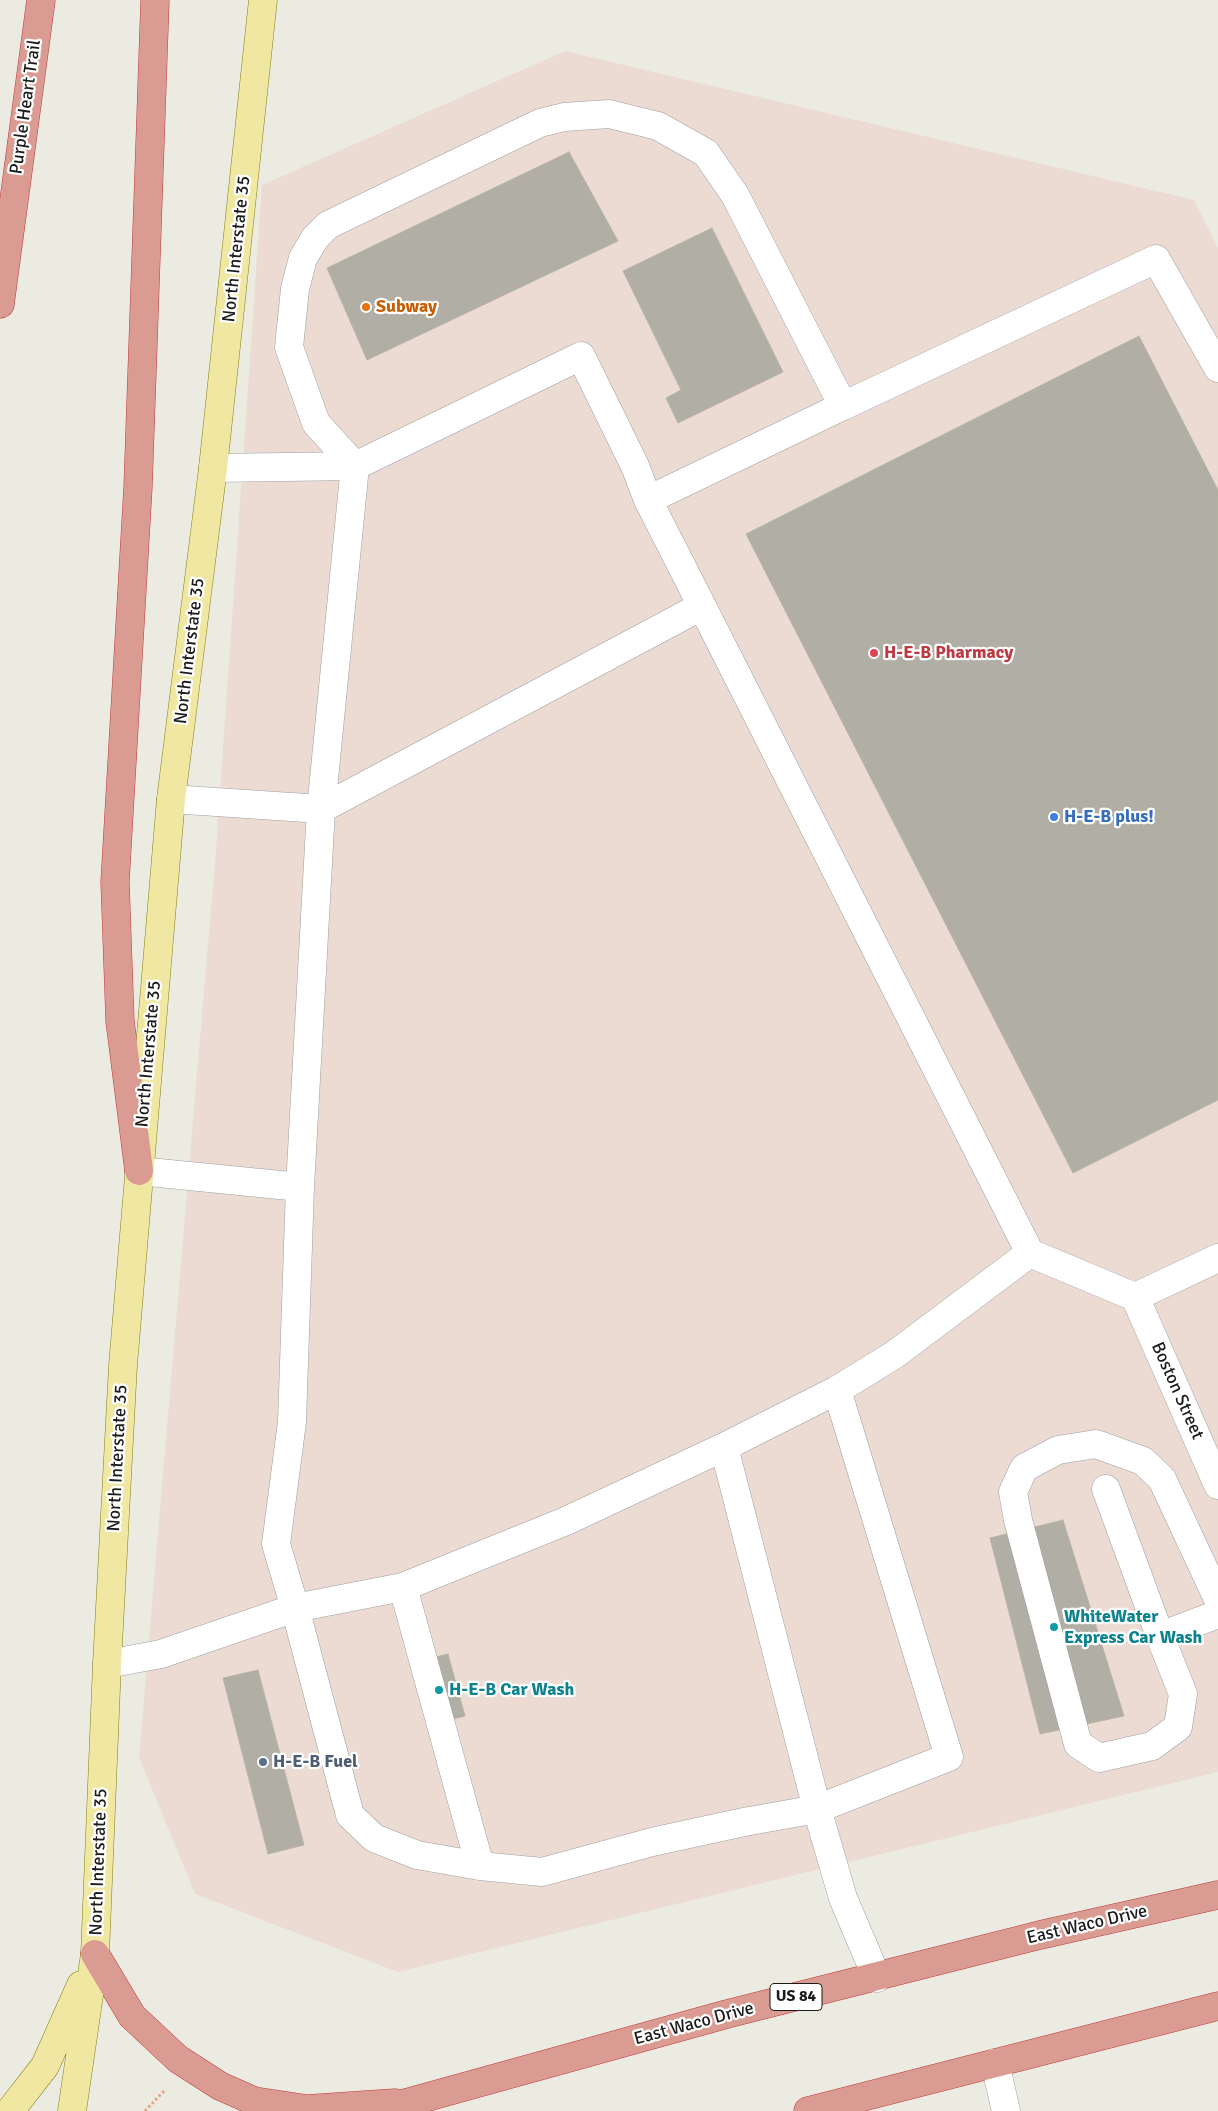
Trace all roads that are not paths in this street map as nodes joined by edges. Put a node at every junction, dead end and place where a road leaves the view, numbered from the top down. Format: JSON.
{"nodes":[{"id":1,"x":41,"y":0,"type":"edge"},
{"id":2,"x":155,"y":0,"type":"edge"},
{"id":3,"x":263,"y":0,"type":"edge"},
{"id":4,"x":0,"y":304,"type":"edge"},
{"id":5,"x":1218,"y":368,"type":"edge"},
{"id":6,"x":842,"y":406,"type":"junction"},
{"id":7,"x":355,"y":466,"type":"junction"},
{"id":8,"x":213,"y":468,"type":"junction"},
{"id":9,"x":648,"y":500,"type":"junction"},
{"id":10,"x":702,"y":606,"type":"junction"},
{"id":11,"x":171,"y":799,"type":"junction"},
{"id":12,"x":321,"y":809,"type":"junction"},
{"id":13,"x":139,"y":1171,"type":"junction"},
{"id":14,"x":300,"y":1187,"type":"junction"},
{"id":15,"x":1030,"y":1253,"type":"junction"},
{"id":16,"x":1217,"y":1262,"type":"edge"},
{"id":17,"x":1135,"y":1297,"type":"junction"},
{"id":18,"x":836,"y":1390,"type":"junction"},
{"id":19,"x":724,"y":1447,"type":"junction"},
{"id":20,"x":1218,"y":1485,"type":"edge"},
{"id":21,"x":1106,"y":1489,"type":"dead end"},
{"id":22,"x":403,"y":1587,"type":"junction"},
{"id":23,"x":1218,"y":1599,"type":"edge"},
{"id":24,"x":296,"y":1608,"type":"junction"},
{"id":25,"x":1218,"y":1614,"type":"edge"},
{"id":26,"x":1160,"y":1636,"type":"junction"},
{"id":27,"x":107,"y":1664,"type":"junction"},
{"id":28,"x":817,"y":1809,"type":"junction"},
{"id":29,"x":480,"y":1866,"type":"junction"},
{"id":30,"x":1218,"y":1895,"type":"edge"},
{"id":31,"x":95,"y":1954,"type":"junction"},
{"id":32,"x":877,"y":1978,"type":"junction"},
{"id":33,"x":1218,"y":2006,"type":"edge"},
{"id":34,"x":995,"y":2063,"type":"junction"},
{"id":35,"x":406,"y":2102,"type":"junction"},
{"id":36,"x":10,"y":2111,"type":"edge"},
{"id":37,"x":72,"y":2111,"type":"edge"},
{"id":38,"x":376,"y":2111,"type":"edge"},
{"id":39,"x":808,"y":2111,"type":"edge"},
{"id":40,"x":1006,"y":2111,"type":"edge"}],
"edges":[{"from":1,"to":4,"type":"highway","name":"Purple Heart Trail"},
{"from":2,"to":13,"type":"highway"},
{"from":3,"to":8,"type":"main road","name":"North Interstate 35"},
{"from":5,"to":6,"type":"street"},
{"from":6,"to":7,"type":"street"},
{"from":6,"to":9,"type":"street"},
{"from":7,"to":8,"type":"street"},
{"from":7,"to":9,"type":"street"},
{"from":7,"to":12,"type":"street"},
{"from":8,"to":11,"type":"main road","name":"North Interstate 35"},
{"from":9,"to":10,"type":"street"},
{"from":10,"to":12,"type":"street"},
{"from":10,"to":15,"type":"street"},
{"from":11,"to":12,"type":"street"},
{"from":11,"to":13,"type":"main road","name":"North Interstate 35"},
{"from":12,"to":14,"type":"street"},
{"from":13,"to":14,"type":"street"},
{"from":13,"to":27,"type":"main road","name":"North Interstate 35"},
{"from":14,"to":24,"type":"street"},
{"from":15,"to":17,"type":"street"},
{"from":15,"to":18,"type":"street"},
{"from":16,"to":17,"type":"street"},
{"from":17,"to":20,"type":"street","name":"Boston Street"},
{"from":18,"to":19,"type":"street"},
{"from":18,"to":28,"type":"street"},
{"from":19,"to":22,"type":"street"},
{"from":19,"to":28,"type":"street"},
{"from":21,"to":26,"type":"street"},
{"from":22,"to":24,"type":"street"},
{"from":22,"to":29,"type":"street"},
{"from":23,"to":26,"type":"street"},
{"from":24,"to":27,"type":"street"},
{"from":24,"to":29,"type":"street"},
{"from":25,"to":26,"type":"street"},
{"from":27,"to":31,"type":"main road","name":"North Interstate 35"},
{"from":28,"to":29,"type":"street"},
{"from":28,"to":32,"type":"street"},
{"from":30,"to":32,"type":"highway","name":"East Waco Drive","number":"US 84"},
{"from":31,"to":35,"type":"highway"},
{"from":31,"to":36,"type":"main road"},
{"from":31,"to":37,"type":"main road","name":"North Interstate 35"},
{"from":32,"to":35,"type":"highway","name":"East Waco Drive","number":"US 84"},
{"from":33,"to":34,"type":"highway"},
{"from":34,"to":39,"type":"highway"},
{"from":34,"to":40,"type":"street"},
{"from":35,"to":38,"type":"highway","name":"East Waco Drive","number":"US 84"}]}
